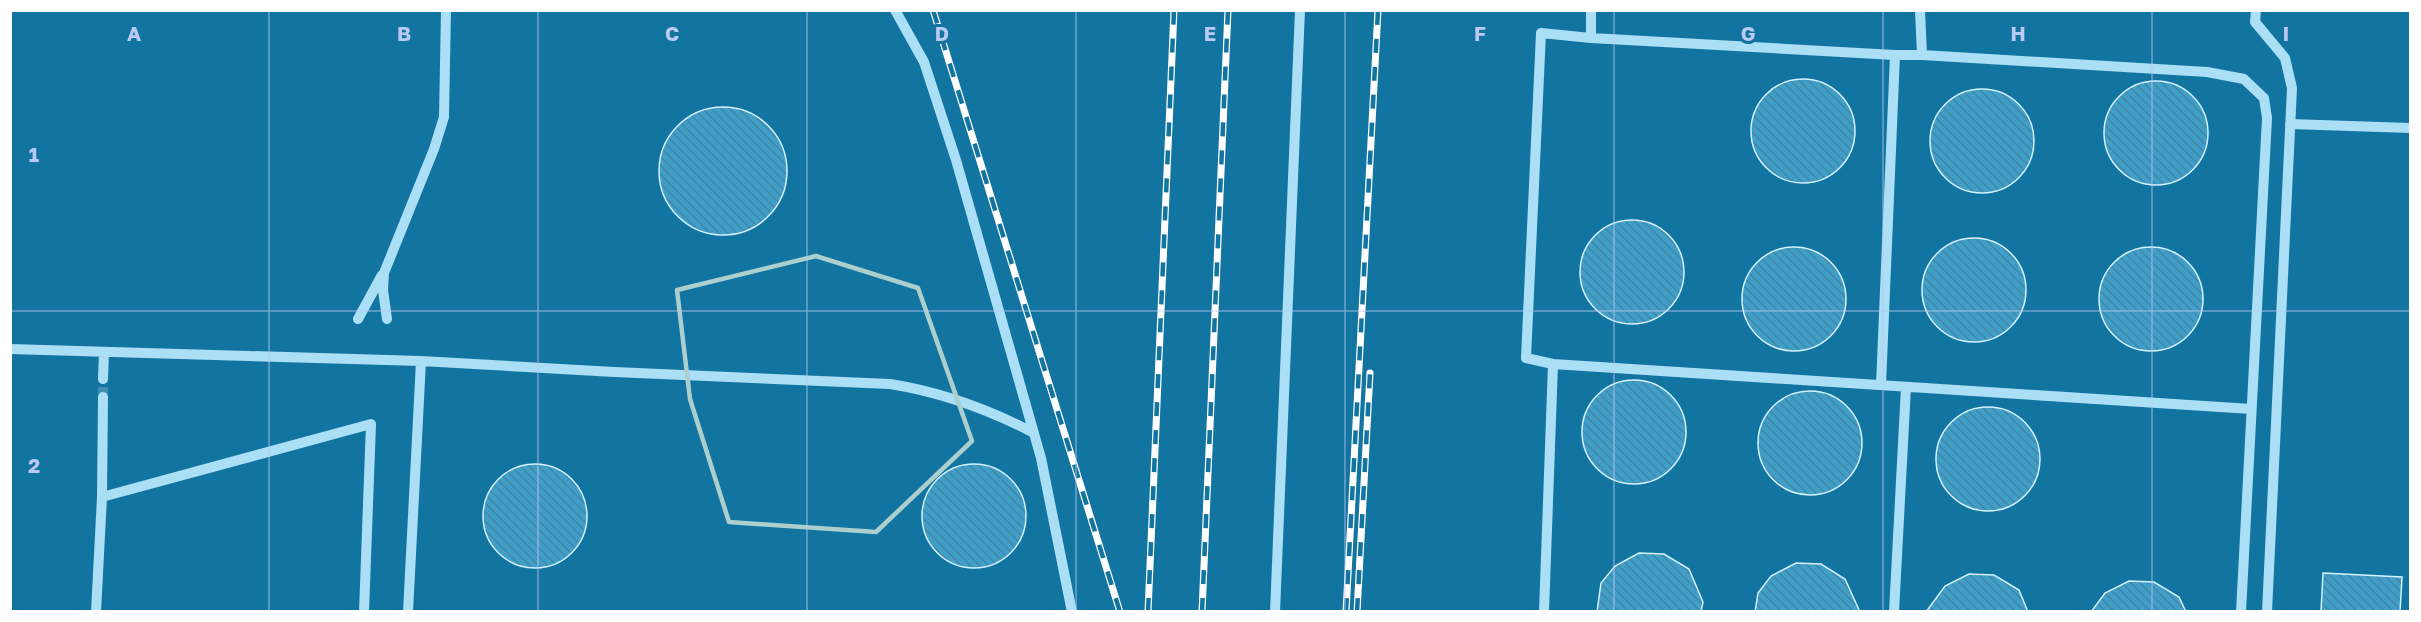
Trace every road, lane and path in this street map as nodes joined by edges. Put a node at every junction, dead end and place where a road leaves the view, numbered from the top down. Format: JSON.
{"nodes":[{"id":1,"x":446,"y":10,"type":"edge"},
{"id":2,"x":895,"y":10,"type":"edge"},
{"id":3,"x":1300,"y":10,"type":"edge"},
{"id":4,"x":1591,"y":10,"type":"edge"},
{"id":5,"x":1920,"y":10,"type":"edge"},
{"id":6,"x":2256,"y":10,"type":"edge"},
{"id":7,"x":1591,"y":38,"type":"junction"},
{"id":8,"x":1895,"y":55,"type":"junction"},
{"id":9,"x":1922,"y":55,"type":"junction"},
{"id":10,"x":2290,"y":124,"type":"junction"},
{"id":11,"x":2410,"y":128,"type":"edge"},
{"id":12,"x":384,"y":273,"type":"junction"},
{"id":13,"x":358,"y":319,"type":"dead end"},
{"id":14,"x":387,"y":319,"type":"dead end"},
{"id":15,"x":10,"y":349,"type":"edge"},
{"id":16,"x":104,"y":352,"type":"junction"},
{"id":17,"x":421,"y":361,"type":"junction"},
{"id":18,"x":1554,"y":364,"type":"junction"},
{"id":19,"x":103,"y":379,"type":"tunnel mouth"},
{"id":20,"x":1881,"y":385,"type":"junction"},
{"id":21,"x":1906,"y":387,"type":"junction"},
{"id":22,"x":103,"y":397,"type":"tunnel mouth"},
{"id":23,"x":2251,"y":409,"type":"junction"},
{"id":24,"x":1034,"y":433,"type":"junction"},
{"id":25,"x":102,"y":497,"type":"junction"},
{"id":26,"x":96,"y":612,"type":"edge"},
{"id":27,"x":364,"y":612,"type":"edge"},
{"id":28,"x":408,"y":612,"type":"edge"},
{"id":29,"x":1072,"y":612,"type":"edge"},
{"id":30,"x":1275,"y":612,"type":"edge"},
{"id":31,"x":1544,"y":612,"type":"edge"},
{"id":32,"x":1894,"y":612,"type":"edge"},
{"id":33,"x":2241,"y":612,"type":"edge"},
{"id":34,"x":2267,"y":612,"type":"edge"}],
"edges":[{"from":1,"to":12,"type":"lane"},
{"from":2,"to":24,"type":"lane"},
{"from":3,"to":30,"type":"lane"},
{"from":4,"to":7,"type":"lane"},
{"from":5,"to":9,"type":"lane"},
{"from":6,"to":10,"type":"lane"},
{"from":7,"to":8,"type":"lane"},
{"from":7,"to":18,"type":"lane"},
{"from":8,"to":9,"type":"lane"},
{"from":8,"to":20,"type":"lane"},
{"from":9,"to":23,"type":"lane"},
{"from":10,"to":11,"type":"lane"},
{"from":10,"to":34,"type":"lane"},
{"from":12,"to":13,"type":"lane"},
{"from":12,"to":14,"type":"lane"},
{"from":15,"to":16,"type":"lane"},
{"from":16,"to":17,"type":"lane"},
{"from":16,"to":19,"type":"lane"},
{"from":17,"to":24,"type":"lane"},
{"from":17,"to":28,"type":"lane"},
{"from":18,"to":20,"type":"lane"},
{"from":18,"to":31,"type":"lane"},
{"from":20,"to":21,"type":"lane"},
{"from":21,"to":23,"type":"lane"},
{"from":21,"to":32,"type":"lane"},
{"from":22,"to":25,"type":"lane"},
{"from":23,"to":33,"type":"lane"},
{"from":24,"to":29,"type":"lane"},
{"from":25,"to":26,"type":"lane"},
{"from":25,"to":27,"type":"lane"}]}
